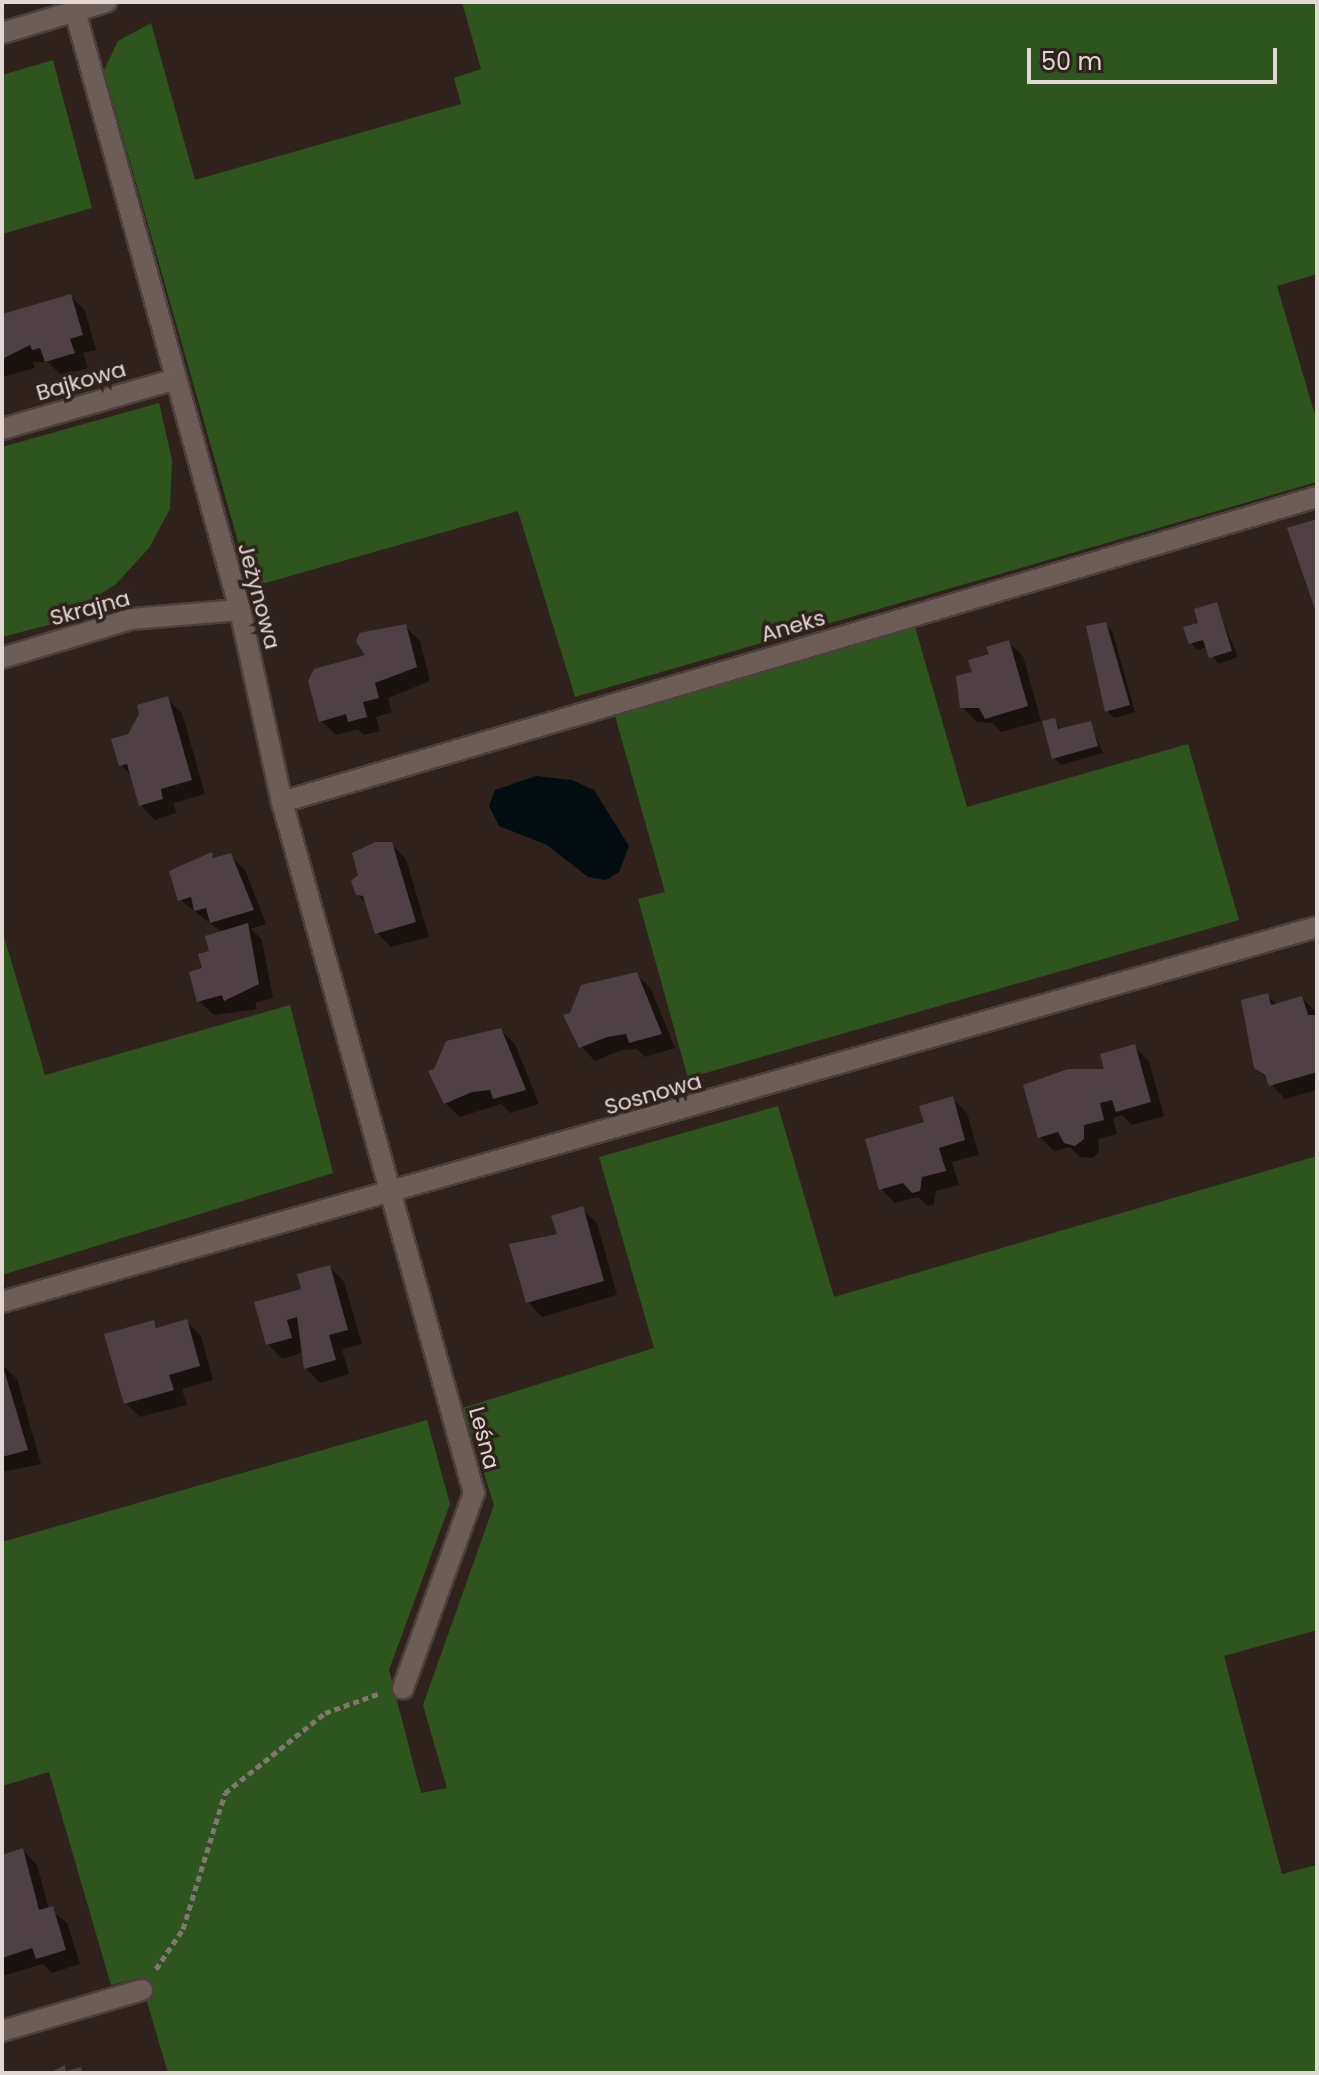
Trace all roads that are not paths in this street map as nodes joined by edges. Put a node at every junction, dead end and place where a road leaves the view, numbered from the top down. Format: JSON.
{"nodes":[{"id":1,"x":106,"y":2,"type":"edge"},
{"id":2,"x":75,"y":11,"type":"junction"},
{"id":3,"x":2,"y":33,"type":"edge"},
{"id":4,"x":173,"y":380,"type":"junction"},
{"id":5,"x":2,"y":429,"type":"edge"},
{"id":6,"x":1317,"y":497,"type":"edge"},
{"id":7,"x":240,"y":610,"type":"junction"},
{"id":8,"x":2,"y":658,"type":"edge"},
{"id":9,"x":282,"y":802,"type":"junction"},
{"id":10,"x":1317,"y":927,"type":"edge"},
{"id":11,"x":394,"y":1194,"type":"junction"},
{"id":12,"x":2,"y":1302,"type":"edge"},
{"id":13,"x":403,"y":1688,"type":"road end"},
{"id":14,"x":142,"y":1990,"type":"road end"},
{"id":15,"x":2,"y":2031,"type":"edge"}],
"edges":[{"from":1,"to":2,"type":"street"},
{"from":2,"to":3,"type":"street"},
{"from":2,"to":4,"type":"street","name":"Jeżynowa"},
{"from":4,"to":5,"type":"street","name":"Bajkowa"},
{"from":4,"to":7,"type":"street","name":"Jeżynowa"},
{"from":6,"to":9,"type":"street","name":"Aneks"},
{"from":7,"to":8,"type":"street","name":"Skrajna"},
{"from":7,"to":9,"type":"street","name":"Jeżynowa"},
{"from":9,"to":11,"type":"street","name":"Jeżynowa"},
{"from":10,"to":11,"type":"street","name":"Sosnowa"},
{"from":11,"to":12,"type":"street","name":"Sosnowa"},
{"from":11,"to":13,"type":"street","name":"Leśna"},
{"from":14,"to":15,"type":"street"}]}
